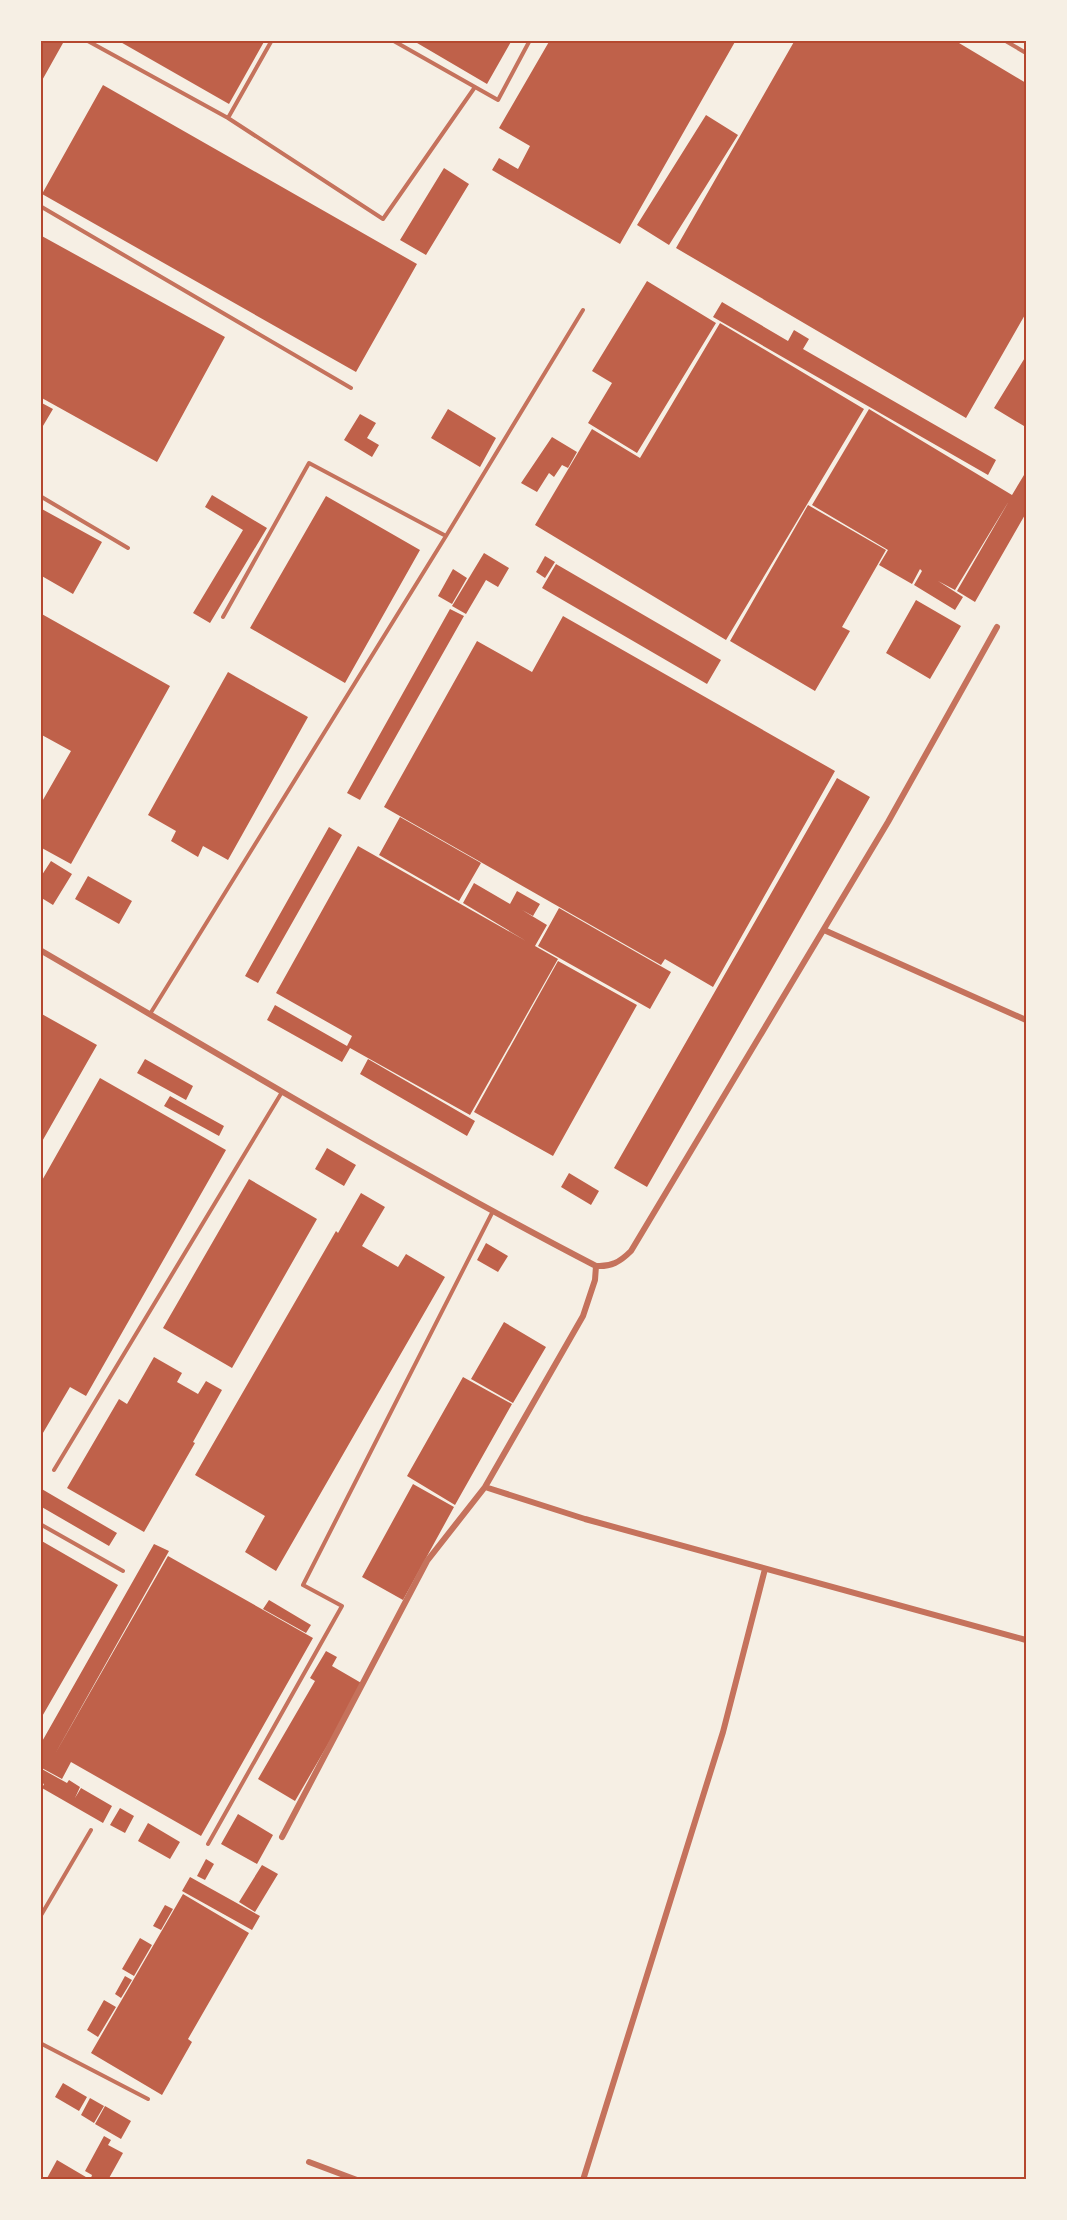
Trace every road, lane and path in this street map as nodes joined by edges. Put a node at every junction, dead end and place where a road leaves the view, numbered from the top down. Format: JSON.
{"nodes":[{"id":1,"x":86,"y":40,"type":"edge"},
{"id":2,"x":272,"y":40,"type":"edge"},
{"id":3,"x":392,"y":40,"type":"edge"},
{"id":4,"x":530,"y":40,"type":"edge"},
{"id":5,"x":1004,"y":40,"type":"edge"},
{"id":6,"x":1026,"y":53,"type":"edge"},
{"id":7,"x":476,"y":87,"type":"junction"},
{"id":8,"x":228,"y":118,"type":"junction"},
{"id":9,"x":40,"y":206,"type":"edge"},
{"id":10,"x":583,"y":310,"type":"dead end"},
{"id":11,"x":351,"y":387,"type":"dead end"},
{"id":12,"x":40,"y":496,"type":"edge"},
{"id":13,"x":446,"y":536,"type":"junction"},
{"id":14,"x":129,"y":548,"type":"dead end"},
{"id":15,"x":223,"y":617,"type":"dead end"},
{"id":16,"x":997,"y":627,"type":"dead end"},
{"id":17,"x":824,"y":930,"type":"junction"},
{"id":18,"x":40,"y":950,"type":"edge"},
{"id":19,"x":150,"y":1014,"type":"junction"},
{"id":20,"x":1026,"y":1020,"type":"edge"},
{"id":21,"x":283,"y":1092,"type":"junction"},
{"id":22,"x":493,"y":1211,"type":"junction"},
{"id":23,"x":596,"y":1266,"type":"junction"},
{"id":24,"x":54,"y":1470,"type":"dead end"},
{"id":25,"x":485,"y":1487,"type":"junction"},
{"id":26,"x":40,"y":1524,"type":"edge"},
{"id":27,"x":765,"y":1569,"type":"junction"},
{"id":28,"x":123,"y":1571,"type":"dead end"},
{"id":29,"x":1026,"y":1640,"type":"edge"},
{"id":30,"x":91,"y":1830,"type":"dead end"},
{"id":31,"x":282,"y":1837,"type":"dead end"},
{"id":32,"x":208,"y":1844,"type":"dead end"},
{"id":33,"x":40,"y":1917,"type":"edge"},
{"id":34,"x":40,"y":2043,"type":"edge"},
{"id":35,"x":148,"y":2099,"type":"dead end"},
{"id":36,"x":309,"y":2162,"type":"dead end"},
{"id":37,"x":357,"y":2180,"type":"edge"},
{"id":38,"x":583,"y":2180,"type":"edge"}],
"edges":[{"from":1,"to":8,"type":"lane"},
{"from":2,"to":8,"type":"lane"},
{"from":3,"to":7,"type":"lane"},
{"from":4,"to":7,"type":"lane"},
{"from":5,"to":6,"type":"lane"},
{"from":7,"to":8,"type":"lane"},
{"from":9,"to":11,"type":"lane"},
{"from":10,"to":13,"type":"lane"},
{"from":12,"to":14,"type":"lane"},
{"from":13,"to":15,"type":"lane"},
{"from":13,"to":19,"type":"lane"},
{"from":16,"to":17,"type":"street"},
{"from":17,"to":20,"type":"street"},
{"from":17,"to":23,"type":"street"},
{"from":18,"to":19,"type":"street"},
{"from":19,"to":21,"type":"street"},
{"from":21,"to":22,"type":"street"},
{"from":21,"to":24,"type":"lane"},
{"from":22,"to":23,"type":"street"},
{"from":22,"to":32,"type":"lane"},
{"from":23,"to":25,"type":"street"},
{"from":25,"to":27,"type":"street"},
{"from":25,"to":31,"type":"street"},
{"from":26,"to":28,"type":"lane"},
{"from":27,"to":29,"type":"street"},
{"from":27,"to":38,"type":"street"},
{"from":30,"to":33,"type":"lane"},
{"from":34,"to":35,"type":"lane"},
{"from":36,"to":37,"type":"street"}]}
